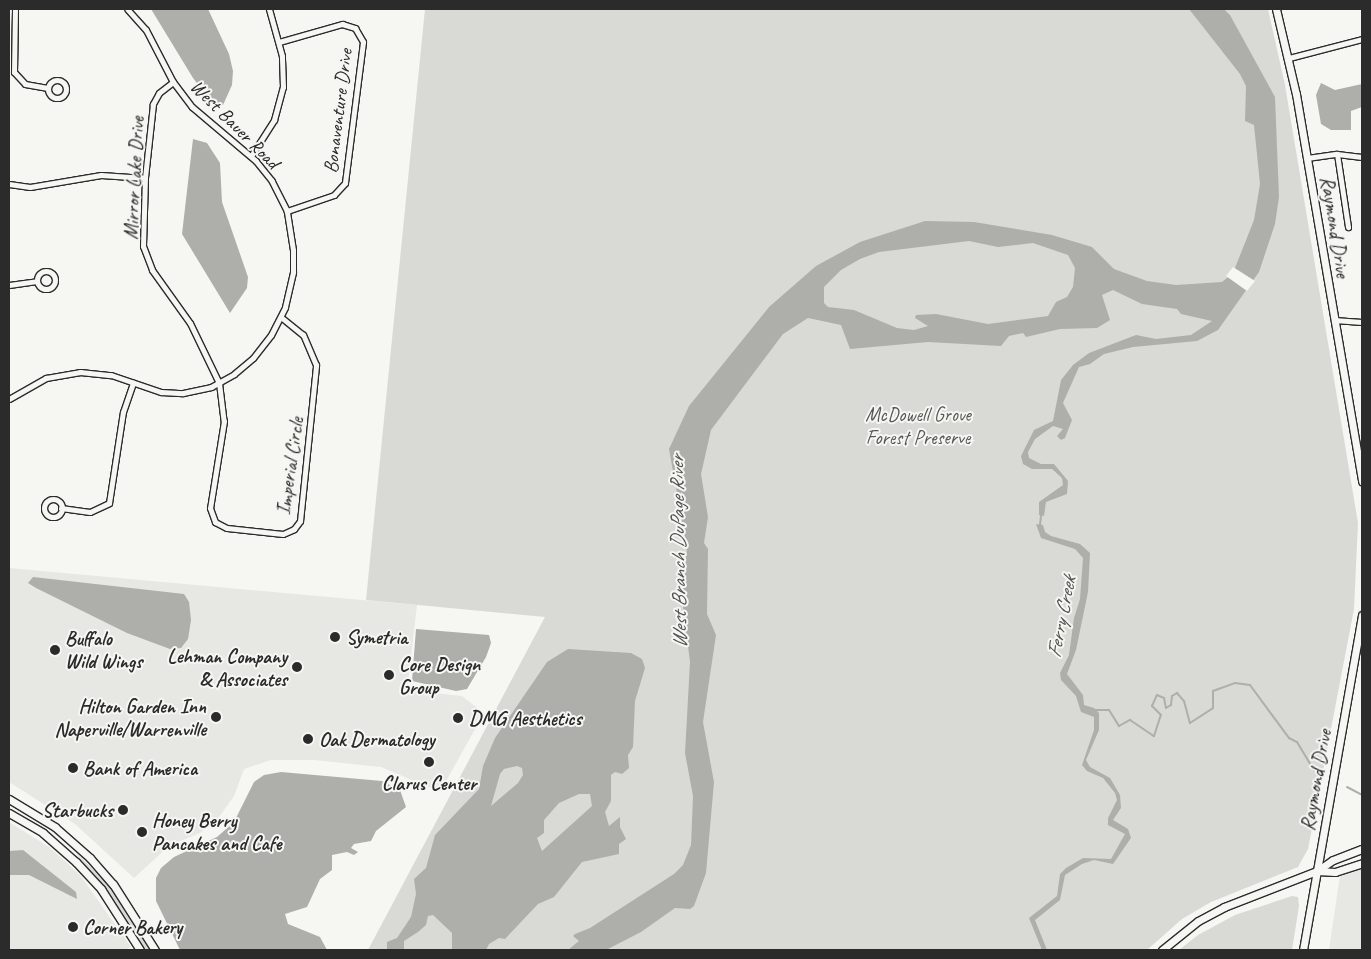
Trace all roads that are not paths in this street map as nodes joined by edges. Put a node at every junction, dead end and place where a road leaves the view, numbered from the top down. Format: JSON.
{"nodes":[{"id":1,"x":15,"y":9,"type":"edge"},
{"id":2,"x":127,"y":9,"type":"edge"},
{"id":3,"x":269,"y":9,"type":"edge"},
{"id":4,"x":1276,"y":9,"type":"edge"},
{"id":5,"x":1362,"y":39,"type":"edge"},
{"id":6,"x":279,"y":42,"type":"junction"},
{"id":7,"x":1289,"y":58,"type":"junction"},
{"id":8,"x":173,"y":82,"type":"junction"},
{"id":9,"x":48,"y":88,"type":"dead end"},
{"id":10,"x":1337,"y":154,"type":"junction"},
{"id":11,"x":251,"y":156,"type":"junction"},
{"id":12,"x":1362,"y":157,"type":"edge"},
{"id":13,"x":1307,"y":158,"type":"junction"},
{"id":14,"x":145,"y":178,"type":"junction"},
{"id":15,"x":9,"y":184,"type":"edge"},
{"id":16,"x":287,"y":211,"type":"junction"},
{"id":17,"x":1348,"y":227,"type":"dead end"},
{"id":18,"x":37,"y":281,"type":"dead end"},
{"id":19,"x":9,"y":286,"type":"edge"},
{"id":20,"x":281,"y":317,"type":"junction"},
{"id":21,"x":1334,"y":320,"type":"junction"},
{"id":22,"x":1362,"y":322,"type":"edge"},
{"id":23,"x":133,"y":383,"type":"junction"},
{"id":24,"x":219,"y":383,"type":"junction"},
{"id":25,"x":9,"y":399,"type":"edge"},
{"id":26,"x":1361,"y":469,"type":"edge"},
{"id":27,"x":1362,"y":481,"type":"edge"},
{"id":28,"x":61,"y":508,"type":"dead end"},
{"id":29,"x":1362,"y":615,"type":"edge"},
{"id":30,"x":9,"y":799,"type":"edge"},
{"id":31,"x":9,"y":813,"type":"edge"},
{"id":32,"x":1362,"y":850,"type":"edge"},
{"id":33,"x":1362,"y":863,"type":"edge"},
{"id":34,"x":1317,"y":872,"type":"junction"},
{"id":35,"x":140,"y":950,"type":"edge"},
{"id":36,"x":155,"y":950,"type":"edge"},
{"id":37,"x":1162,"y":950,"type":"edge"},
{"id":38,"x":1303,"y":950,"type":"edge"}],
"edges":[{"from":1,"to":9,"type":"street"},
{"from":2,"to":8,"type":"street","name":"West Bauer Road"},
{"from":3,"to":6,"type":"street"},
{"from":4,"to":7,"type":"street","name":"Raymond Drive"},
{"from":5,"to":7,"type":"street"},
{"from":6,"to":11,"type":"street"},
{"from":6,"to":16,"type":"street","name":"Bonaventure Drive"},
{"from":7,"to":13,"type":"street","name":"Raymond Drive"},
{"from":8,"to":11,"type":"street","name":"West Bauer Road"},
{"from":8,"to":14,"type":"street","name":"Mirror Lake Drive"},
{"from":10,"to":12,"type":"street"},
{"from":10,"to":13,"type":"street"},
{"from":10,"to":17,"type":"street"},
{"from":11,"to":16,"type":"street","name":"West Bauer Road"},
{"from":13,"to":21,"type":"street","name":"Raymond Drive"},
{"from":14,"to":15,"type":"street"},
{"from":14,"to":24,"type":"street","name":"Mirror Lake Drive"},
{"from":16,"to":20,"type":"street","name":"West Bauer Road"},
{"from":18,"to":19,"type":"street"},
{"from":20,"to":24,"type":"street","name":"West Bauer Road"},
{"from":20,"to":24,"type":"street","name":"Imperial Circle"},
{"from":21,"to":22,"type":"street"},
{"from":21,"to":26,"type":"street","name":"Raymond Drive"},
{"from":23,"to":24,"type":"street","name":"West Bauer Road"},
{"from":23,"to":25,"type":"street","name":"West Bauer Road"},
{"from":23,"to":28,"type":"street"},
{"from":26,"to":27,"type":"street","name":"Raymond Drive"},
{"from":29,"to":34,"type":"street","name":"Raymond Drive"},
{"from":30,"to":36,"type":"street"},
{"from":31,"to":35,"type":"street"},
{"from":32,"to":34,"type":"street"},
{"from":33,"to":34,"type":"street"},
{"from":34,"to":37,"type":"street"},
{"from":34,"to":38,"type":"street","name":"Raymond Drive"}]}
